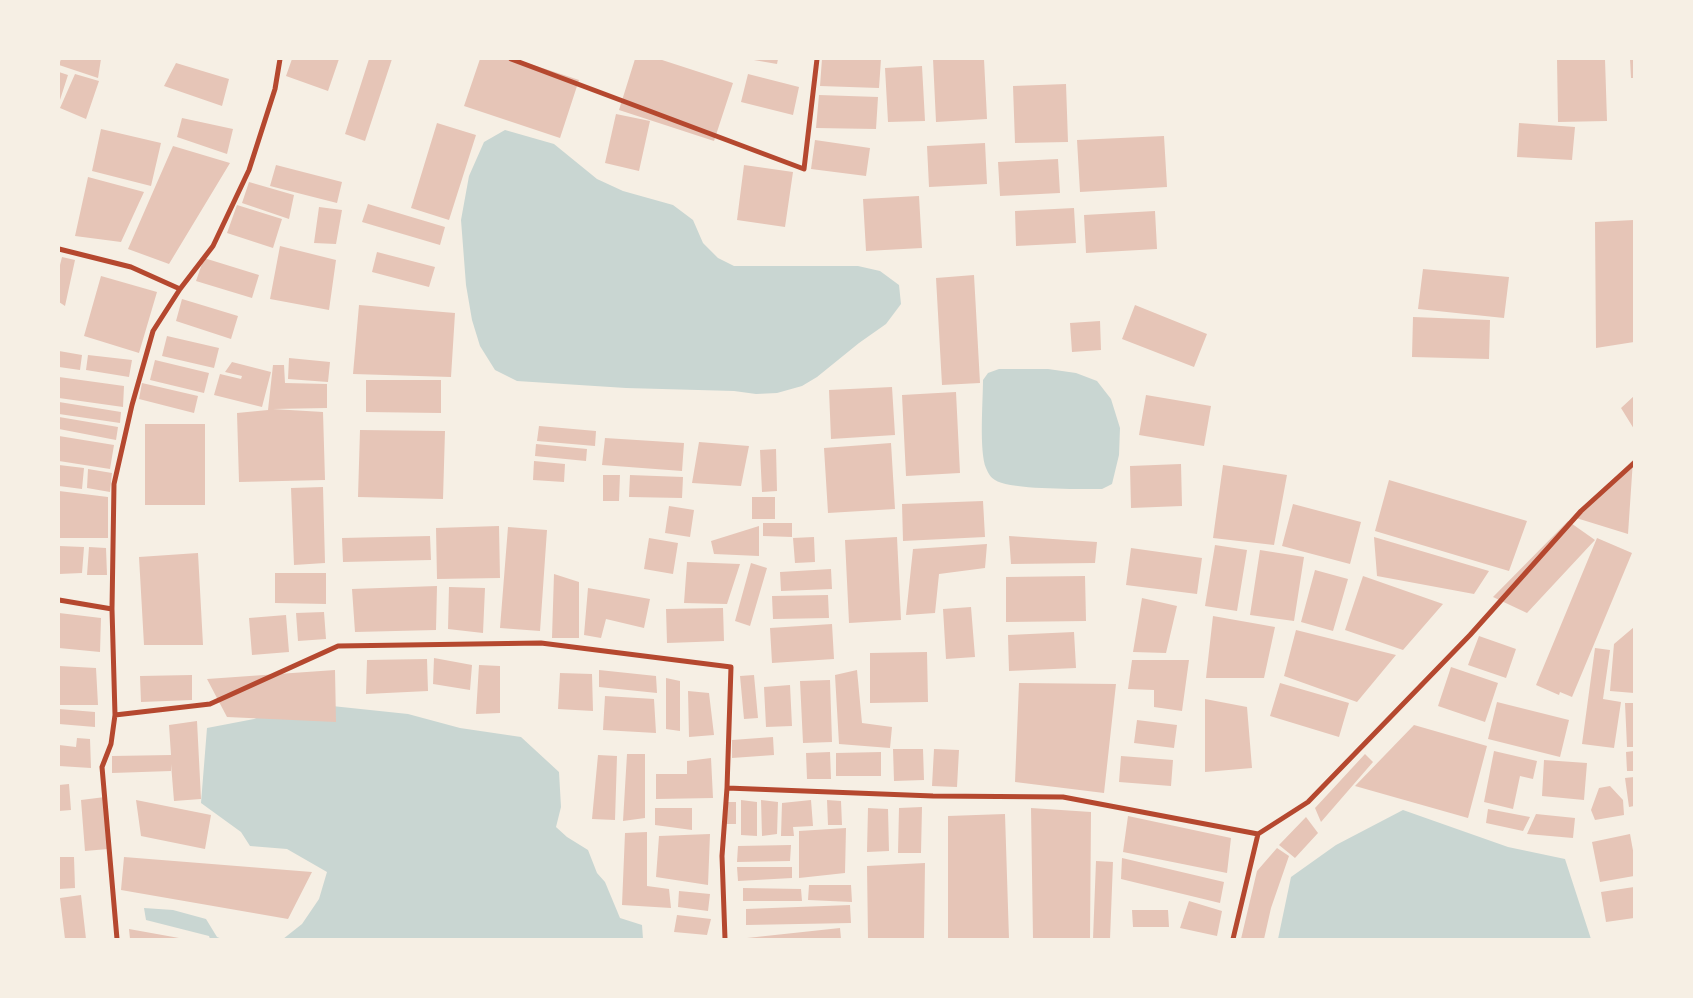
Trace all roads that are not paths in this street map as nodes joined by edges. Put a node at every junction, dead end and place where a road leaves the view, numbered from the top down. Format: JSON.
{"nodes":[{"id":1,"x":280,"y":59,"type":"edge"},
{"id":2,"x":511,"y":59,"type":"edge"},
{"id":3,"x":817,"y":59,"type":"edge"},
{"id":4,"x":59,"y":249,"type":"edge"},
{"id":5,"x":180,"y":288,"type":"junction"},
{"id":6,"x":1634,"y":463,"type":"edge"},
{"id":7,"x":59,"y":600,"type":"edge"},
{"id":8,"x":112,"y":609,"type":"junction"},
{"id":9,"x":115,"y":715,"type":"junction"},
{"id":10,"x":727,"y":788,"type":"junction"},
{"id":11,"x":1258,"y":834,"type":"junction"},
{"id":12,"x":117,"y":939,"type":"edge"},
{"id":13,"x":725,"y":939,"type":"edge"},
{"id":14,"x":1233,"y":939,"type":"edge"}],
"edges":[{"from":1,"to":5,"type":"street"},
{"from":2,"to":3,"type":"street"},
{"from":4,"to":5,"type":"street"},
{"from":5,"to":8,"type":"street"},
{"from":6,"to":11,"type":"street"},
{"from":7,"to":8,"type":"street"},
{"from":8,"to":9,"type":"street"},
{"from":9,"to":10,"type":"street"},
{"from":9,"to":12,"type":"street"},
{"from":10,"to":11,"type":"street"},
{"from":10,"to":13,"type":"street"},
{"from":11,"to":14,"type":"street"}]}
